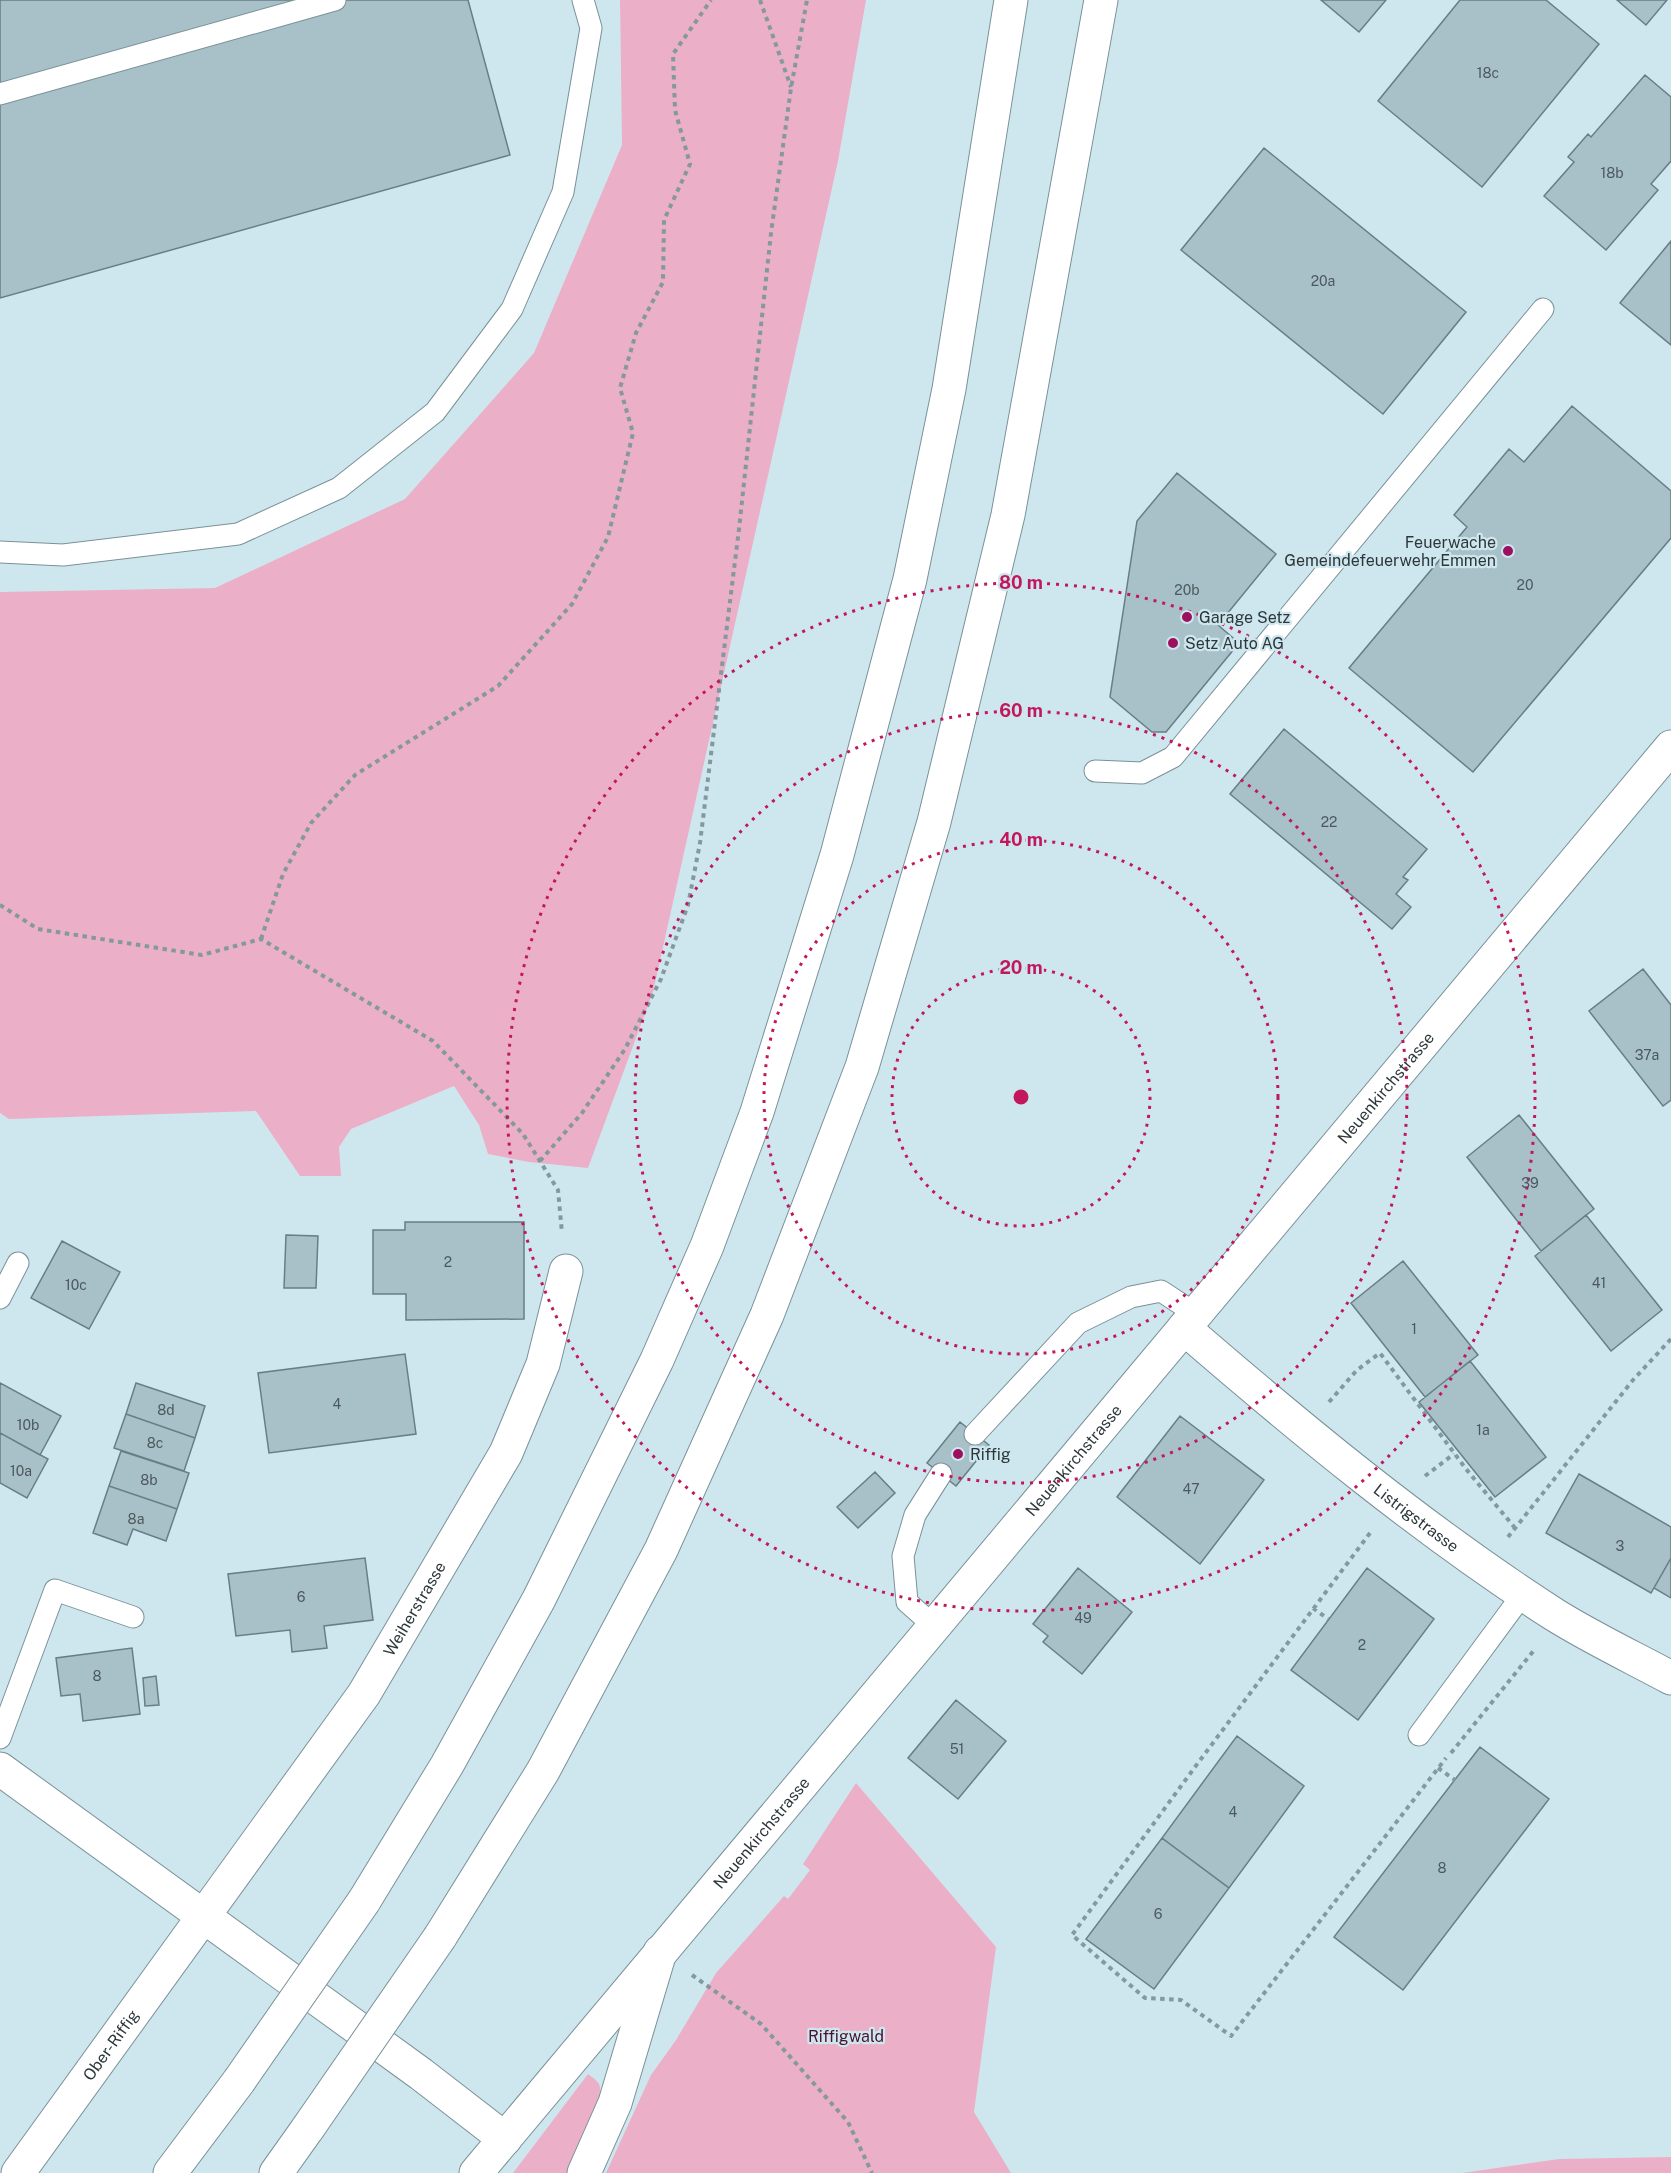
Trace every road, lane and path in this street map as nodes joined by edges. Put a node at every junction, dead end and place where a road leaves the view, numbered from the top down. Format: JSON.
{"nodes":[{"id":1,"x":335,"y":0,"type":"edge"},
{"id":2,"x":583,"y":0,"type":"edge"},
{"id":3,"x":711,"y":0,"type":"edge"},
{"id":4,"x":760,"y":0,"type":"edge"},
{"id":5,"x":807,"y":0,"type":"edge"},
{"id":6,"x":1011,"y":0,"type":"edge"},
{"id":7,"x":1101,"y":0,"type":"edge"},
{"id":8,"x":791,"y":88,"type":"junction"},
{"id":9,"x":0,"y":94,"type":"edge"},
{"id":10,"x":1543,"y":309,"type":"dead end"},
{"id":11,"x":0,"y":552,"type":"edge"},
{"id":12,"x":1671,"y":747,"type":"edge"},
{"id":13,"x":1095,"y":771,"type":"dead end"},
{"id":14,"x":0,"y":905,"type":"edge"},
{"id":15,"x":261,"y":939,"type":"junction"},
{"id":16,"x":540,"y":1161,"type":"junction"},
{"id":17,"x":18,"y":1263,"type":"dead end"},
{"id":18,"x":566,"y":1271,"type":"joint"},
{"id":19,"x":0,"y":1298,"type":"edge"},
{"id":20,"x":1190,"y":1321,"type":"junction"},
{"id":21,"x":1671,"y":1339,"type":"edge"},
{"id":22,"x":1307,"y":1432,"type":"junction"},
{"id":23,"x":975,"y":1434,"type":"dead end"},
{"id":24,"x":941,"y":1474,"type":"dead end"},
{"id":25,"x":1393,"y":1502,"type":"junction"},
{"id":26,"x":1515,"y":1528,"type":"junction"},
{"id":27,"x":1485,"y":1568,"type":"junction"},
{"id":28,"x":1523,"y":1594,"type":"junction"},
{"id":29,"x":1313,"y":1608,"type":"junction"},
{"id":30,"x":1557,"y":1616,"type":"junction"},
{"id":31,"x":133,"y":1617,"type":"dead end"},
{"id":32,"x":1328,"y":1619,"type":"dead end"},
{"id":33,"x":934,"y":1626,"type":"junction"},
{"id":34,"x":1671,"y":1678,"type":"edge"},
{"id":35,"x":1419,"y":1736,"type":"dead end"},
{"id":36,"x":0,"y":1738,"type":"edge"},
{"id":37,"x":1438,"y":1768,"type":"junction"},
{"id":38,"x":0,"y":1769,"type":"edge"},
{"id":39,"x":1455,"y":1780,"type":"dead end"},
{"id":40,"x":203,"y":1917,"type":"junction"},
{"id":41,"x":660,"y":1952,"type":"junction"},
{"id":42,"x":505,"y":2139,"type":"junction"},
{"id":43,"x":18,"y":2173,"type":"edge"},
{"id":44,"x":170,"y":2173,"type":"edge"},
{"id":45,"x":276,"y":2173,"type":"edge"},
{"id":46,"x":476,"y":2173,"type":"edge"},
{"id":47,"x":585,"y":2173,"type":"edge"},
{"id":48,"x":872,"y":2173,"type":"edge"}],
"edges":[{"from":1,"to":9,"type":"lane"},
{"from":2,"to":11,"type":"lane"},
{"from":3,"to":15,"type":"path"},
{"from":4,"to":8,"type":"path"},
{"from":5,"to":8,"type":"path"},
{"from":6,"to":44,"type":"main road","bridge":true},
{"from":7,"to":45,"type":"main road","bridge":true},
{"from":8,"to":16,"type":"path"},
{"from":10,"to":13,"type":"lane"},
{"from":12,"to":20,"type":"main road","name":"Neuenkirchstrasse"},
{"from":14,"to":15,"type":"path"},
{"from":15,"to":16,"type":"path"},
{"from":16,"to":18,"type":"path"},
{"from":17,"to":19,"type":"lane"},
{"from":18,"to":40,"type":"main road","name":"Weiherstrasse"},
{"from":20,"to":22,"type":"main road","name":"Listrigstrasse"},
{"from":20,"to":23,"type":"lane"},
{"from":20,"to":33,"type":"main road","name":"Neuenkirchstrasse"},
{"from":21,"to":26,"type":"path"},
{"from":22,"to":25,"type":"main road","name":"Listrigstrasse"},
{"from":22,"to":26,"type":"path"},
{"from":24,"to":33,"type":"lane"},
{"from":25,"to":27,"type":"main road","name":"Listrigstrasse"},
{"from":25,"to":29,"type":"path"},
{"from":26,"to":27,"type":"path"},
{"from":27,"to":28,"type":"main road","name":"Listrigstrasse"},
{"from":28,"to":30,"type":"main road","name":"Listrigstrasse"},
{"from":28,"to":35,"type":"lane"},
{"from":29,"to":32,"type":"path"},
{"from":29,"to":37,"type":"path"},
{"from":30,"to":34,"type":"main road","name":"Listrigstrasse"},
{"from":30,"to":37,"type":"path"},
{"from":31,"to":36,"type":"lane"},
{"from":33,"to":41,"type":"main road","name":"Neuenkirchstrasse"},
{"from":37,"to":39,"type":"path"},
{"from":38,"to":40,"type":"main road"},
{"from":40,"to":42,"type":"main road"},
{"from":40,"to":43,"type":"main road","name":"Ober-Riffig"},
{"from":41,"to":42,"type":"main road","name":"Neuenkirchstrasse"},
{"from":41,"to":47,"type":"main road"},
{"from":41,"to":48,"type":"path"},
{"from":42,"to":46,"type":"main road","name":"Neuenkirchstrasse"}]}
